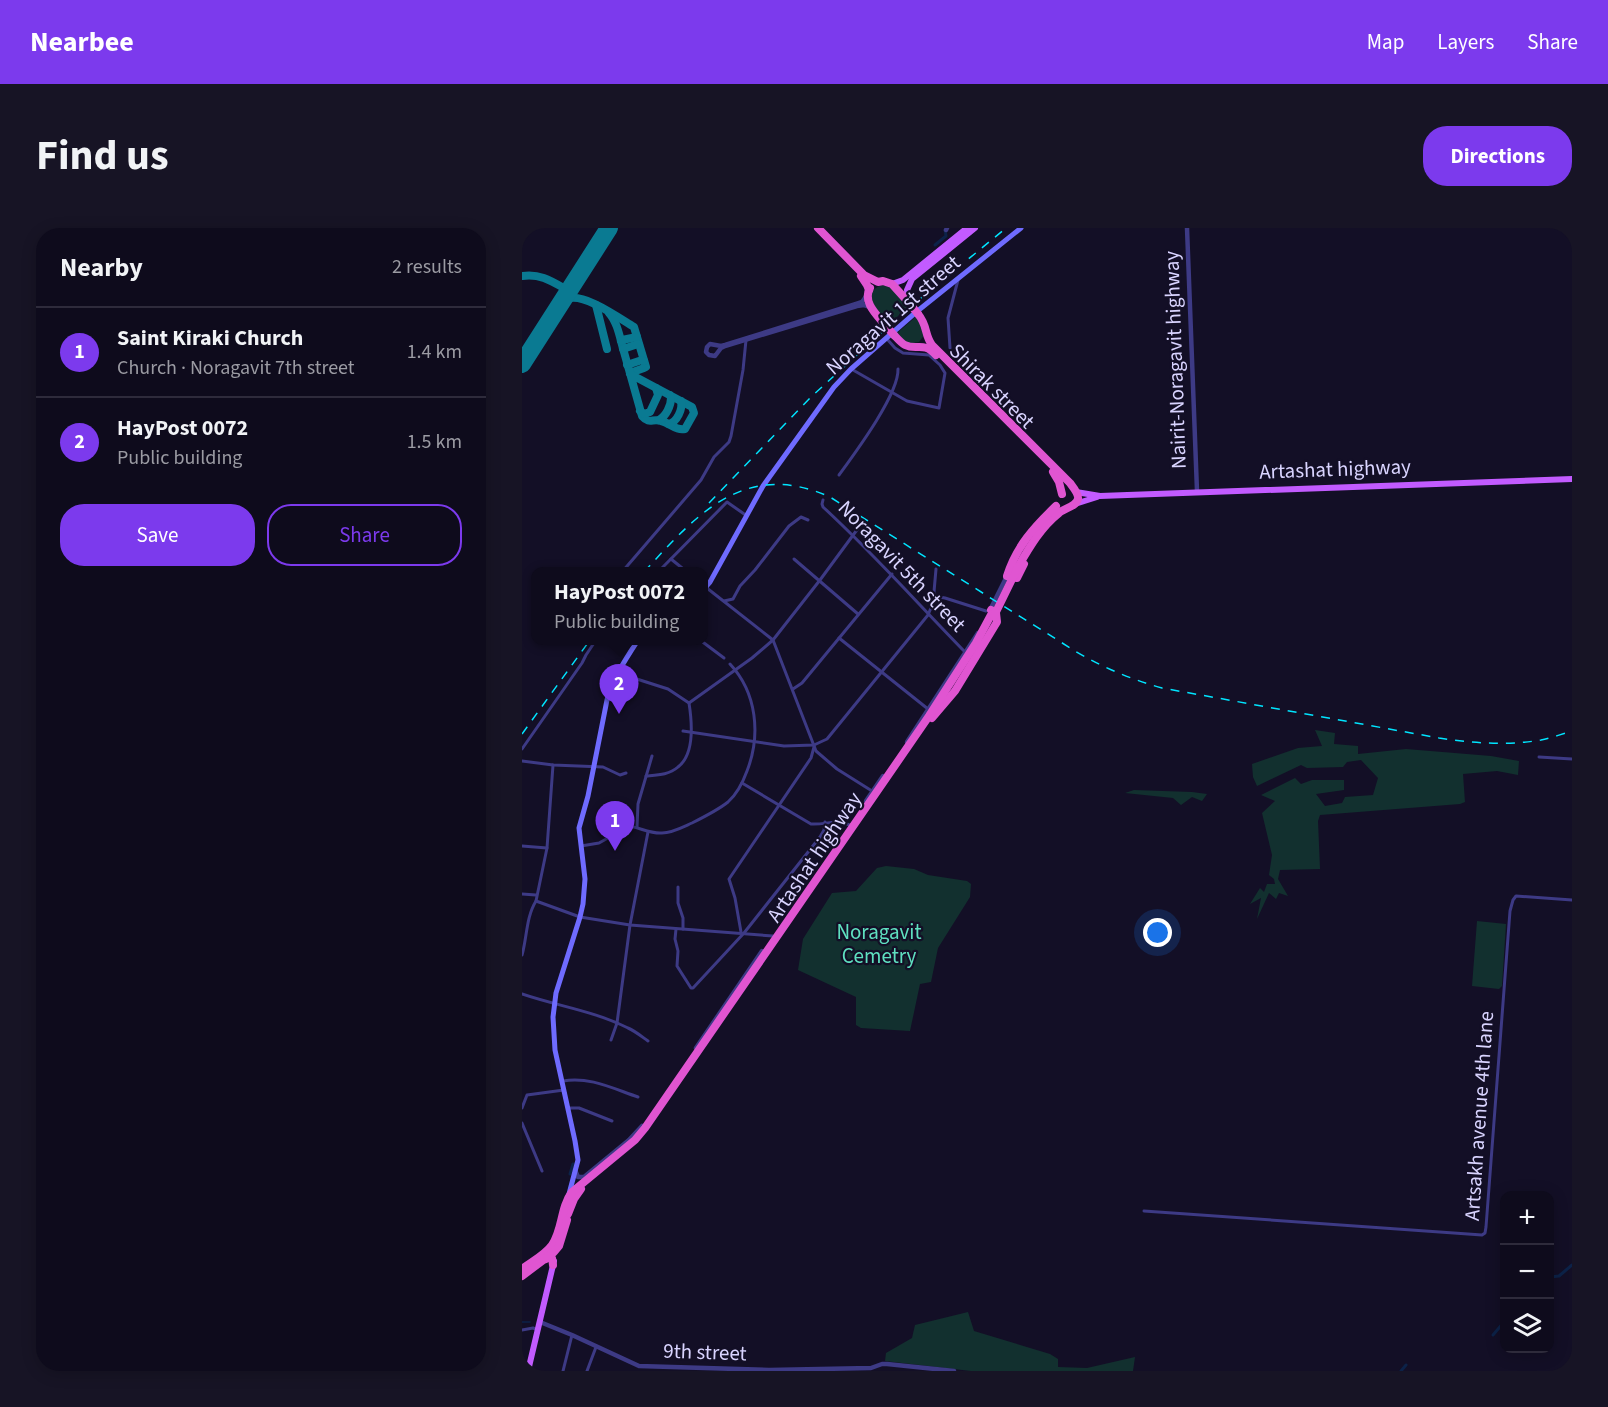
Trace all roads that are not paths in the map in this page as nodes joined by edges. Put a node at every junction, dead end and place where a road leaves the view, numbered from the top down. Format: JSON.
{"nodes":[{"id":1,"x":816,"y":228,"type":"edge"},
{"id":2,"x":967,"y":228,"type":"edge"},
{"id":3,"x":975,"y":228,"type":"edge"},
{"id":4,"x":1021,"y":228,"type":"edge"},
{"id":5,"x":1187,"y":228,"type":"edge"},
{"id":6,"x":959,"y":277,"type":"junction"},
{"id":7,"x":878,"y":282,"type":"junction"},
{"id":8,"x":892,"y":284,"type":"junction"},
{"id":9,"x":868,"y":292,"type":"junction"},
{"id":10,"x":909,"y":303,"type":"junction"},
{"id":11,"x":870,"y":307,"type":"junction"},
{"id":12,"x":927,"y":336,"type":"junction"},
{"id":13,"x":886,"y":338,"type":"junction"},
{"id":14,"x":746,"y":339,"type":"junction"},
{"id":15,"x":716,"y":345,"type":"junction"},
{"id":16,"x":917,"y":346,"type":"junction"},
{"id":17,"x":950,"y":348,"type":"dead end"},
{"id":18,"x":719,"y":351,"type":"junction"},
{"id":19,"x":851,"y":369,"type":"junction"},
{"id":20,"x":898,"y":369,"type":"dead end"},
{"id":21,"x":893,"y":393,"type":"junction"},
{"id":22,"x":839,"y":476,"type":"dead end"},
{"id":23,"x":1572,"y":479,"type":"edge"},
{"id":24,"x":1075,"y":491,"type":"junction"},
{"id":25,"x":1197,"y":491,"type":"junction"},
{"id":26,"x":1061,"y":496,"type":"junction"},
{"id":27,"x":1100,"y":496,"type":"junction"},
{"id":28,"x":823,"y":500,"type":"dead end"},
{"id":29,"x":1073,"y":505,"type":"junction"},
{"id":30,"x":1056,"y":506,"type":"junction"},
{"id":31,"x":1056,"y":515,"type":"junction"},
{"id":32,"x":747,"y":516,"type":"junction"},
{"id":33,"x":808,"y":520,"type":"dead end"},
{"id":34,"x":862,"y":523,"type":"dead end"},
{"id":35,"x":853,"y":535,"type":"junction"},
{"id":36,"x":671,"y":559,"type":"junction"},
{"id":37,"x":794,"y":559,"type":"dead end"},
{"id":38,"x":1016,"y":566,"type":"junction"},
{"id":39,"x":626,"y":567,"type":"edge"},
{"id":40,"x":663,"y":567,"type":"edge"},
{"id":41,"x":681,"y":567,"type":"edge"},
{"id":42,"x":936,"y":569,"type":"dead end"},
{"id":43,"x":892,"y":574,"type":"junction"},
{"id":44,"x":1007,"y":576,"type":"junction"},
{"id":45,"x":708,"y":580,"type":"edge"},
{"id":46,"x":820,"y":580,"type":"junction"},
{"id":47,"x":708,"y":590,"type":"edge"},
{"id":48,"x":934,"y":596,"type":"junction"},
{"id":49,"x":724,"y":601,"type":"junction"},
{"id":50,"x":990,"y":613,"type":"junction"},
{"id":51,"x":858,"y":614,"type":"junction"},
{"id":52,"x":928,"y":615,"type":"junction"},
{"id":53,"x":839,"y":638,"type":"junction"},
{"id":54,"x":773,"y":640,"type":"junction"},
{"id":55,"x":592,"y":645,"type":"edge"},
{"id":56,"x":635,"y":645,"type":"edge"},
{"id":57,"x":707,"y":645,"type":"edge"},
{"id":58,"x":965,"y":652,"type":"junction"},
{"id":59,"x":724,"y":658,"type":"dead end"},
{"id":60,"x":730,"y":664,"type":"dead end"},
{"id":61,"x":735,"y":670,"type":"junction"},
{"id":62,"x":880,"y":672,"type":"junction"},
{"id":63,"x":616,"y":673,"type":"junction"},
{"id":64,"x":793,"y":689,"type":"junction"},
{"id":65,"x":688,"y":703,"type":"junction"},
{"id":66,"x":928,"y":709,"type":"junction"},
{"id":67,"x":682,"y":731,"type":"dead end"},
{"id":68,"x":692,"y":733,"type":"junction"},
{"id":69,"x":755,"y":742,"type":"junction"},
{"id":70,"x":814,"y":745,"type":"junction"},
{"id":71,"x":522,"y":749,"type":"edge"},
{"id":72,"x":652,"y":756,"type":"dead end"},
{"id":73,"x":1539,"y":758,"type":"dead end"},
{"id":74,"x":1572,"y":759,"type":"edge"},
{"id":75,"x":523,"y":762,"type":"edge"},
{"id":76,"x":553,"y":765,"type":"junction"},
{"id":77,"x":594,"y":767,"type":"junction"},
{"id":78,"x":626,"y":773,"type":"dead end"},
{"id":79,"x":646,"y":776,"type":"junction"},
{"id":80,"x":742,"y":783,"type":"junction"},
{"id":81,"x":872,"y":791,"type":"junction"},
{"id":82,"x":779,"y":805,"type":"junction"},
{"id":83,"x":825,"y":822,"type":"junction"},
{"id":84,"x":850,"y":825,"type":"junction"},
{"id":85,"x":637,"y":827,"type":"junction"},
{"id":86,"x":648,"y":832,"type":"junction"},
{"id":87,"x":522,"y":846,"type":"edge"},
{"id":88,"x":581,"y":846,"type":"junction"},
{"id":89,"x":547,"y":848,"type":"junction"},
{"id":90,"x":678,"y":887,"type":"dead end"},
{"id":91,"x":522,"y":894,"type":"edge"},
{"id":92,"x":536,"y":895,"type":"junction"},
{"id":93,"x":1572,"y":900,"type":"edge"},
{"id":94,"x":536,"y":902,"type":"junction"},
{"id":95,"x":580,"y":917,"type":"junction"},
{"id":96,"x":630,"y":925,"type":"junction"},
{"id":97,"x":676,"y":929,"type":"junction"},
{"id":98,"x":683,"y":929,"type":"junction"},
{"id":99,"x":743,"y":933,"type":"junction"},
{"id":100,"x":773,"y":936,"type":"junction"},
{"id":101,"x":522,"y":955,"type":"edge"},
{"id":102,"x":522,"y":994,"type":"edge"},
{"id":103,"x":554,"y":1004,"type":"junction"},
{"id":104,"x":617,"y":1023,"type":"junction"},
{"id":105,"x":611,"y":1040,"type":"dead end"},
{"id":106,"x":648,"y":1041,"type":"dead end"},
{"id":107,"x":562,"y":1082,"type":"junction"},
{"id":108,"x":564,"y":1090,"type":"junction"},
{"id":109,"x":638,"y":1097,"type":"dead end"},
{"id":110,"x":522,"y":1108,"type":"edge"},
{"id":111,"x":568,"y":1108,"type":"junction"},
{"id":112,"x":612,"y":1121,"type":"dead end"},
{"id":113,"x":522,"y":1123,"type":"edge"},
{"id":114,"x":575,"y":1170,"type":"junction"},
{"id":115,"x":542,"y":1171,"type":"dead end"},
{"id":116,"x":568,"y":1198,"type":"junction"},
{"id":117,"x":1144,"y":1211,"type":"dead end"},
{"id":118,"x":568,"y":1214,"type":"junction"},
{"id":119,"x":561,"y":1224,"type":"junction"},
{"id":120,"x":556,"y":1249,"type":"junction"},
{"id":121,"x":544,"y":1259,"type":"junction"},
{"id":122,"x":553,"y":1265,"type":"junction"},
{"id":123,"x":522,"y":1269,"type":"edge"},
{"id":124,"x":522,"y":1276,"type":"edge"},
{"id":125,"x":540,"y":1322,"type":"junction"},
{"id":126,"x":522,"y":1330,"type":"edge"},
{"id":127,"x":538,"y":1330,"type":"junction"},
{"id":128,"x":572,"y":1335,"type":"junction"},
{"id":129,"x":596,"y":1347,"type":"junction"},
{"id":130,"x":637,"y":1369,"type":"edge"},
{"id":131,"x":879,"y":1369,"type":"edge"},
{"id":132,"x":691,"y":1370,"type":"edge"},
{"id":133,"x":717,"y":1370,"type":"edge"},
{"id":134,"x":736,"y":1370,"type":"edge"},
{"id":135,"x":528,"y":1371,"type":"edge"},
{"id":136,"x":563,"y":1371,"type":"edge"},
{"id":137,"x":587,"y":1371,"type":"edge"},
{"id":138,"x":954,"y":1371,"type":"edge"}],
"edges":[{"from":1,"to":7,"type":"highway","name":"Shirak street"},
{"from":1,"to":9,"type":"highway","name":"Shirak street"},
{"from":2,"to":8,"type":"main road"},
{"from":3,"to":10,"type":"main road"},
{"from":4,"to":6,"type":"main road","name":"Noragavit 1st street"},
{"from":5,"to":25,"type":"street","name":"Nairit-Noragavit highway"},
{"from":6,"to":13,"type":"main road","name":"Noragavit 1st street"},
{"from":6,"to":17,"type":"street"},
{"from":7,"to":8,"type":"highway","name":"Shirak street"},
{"from":7,"to":9,"type":"highway"},
{"from":8,"to":10,"type":"highway","name":"Shirak street"},
{"from":9,"to":11,"type":"highway","name":"Shirak street"},
{"from":9,"to":14,"type":"street"},
{"from":10,"to":12,"type":"highway","name":"Shirak street","bridge":true},
{"from":11,"to":14,"type":"street"},
{"from":11,"to":16,"type":"highway","name":"Shirak street","bridge":true},
{"from":12,"to":16,"type":"highway","name":"Shirak street"},
{"from":12,"to":24,"type":"highway","name":"Shirak street"},
{"from":13,"to":19,"type":"main road","name":"Noragavit 1st street"},
{"from":13,"to":21,"type":"street"},
{"from":14,"to":15,"type":"street"},
{"from":14,"to":18,"type":"street"},
{"from":14,"to":39,"type":"street"},
{"from":15,"to":18,"type":"street"},
{"from":15,"to":18,"type":"street"},
{"from":16,"to":26,"type":"highway","name":"Shirak street"},
{"from":19,"to":21,"type":"street"},
{"from":19,"to":32,"type":"main road","name":"Noragavit 1st street"},
{"from":20,"to":21,"type":"street"},
{"from":21,"to":22,"type":"street"},
{"from":23,"to":25,"type":"main road","name":"Artashat highway"},
{"from":24,"to":26,"type":"highway"},
{"from":24,"to":27,"type":"main road","name":"Artashat highway"},
{"from":24,"to":29,"type":"highway"},
{"from":25,"to":27,"type":"main road","name":"Artashat highway"},
{"from":26,"to":29,"type":"highway"},
{"from":26,"to":30,"type":"highway","name":"Artashat highway"},
{"from":27,"to":29,"type":"main road","name":"Artashat highway"},
{"from":28,"to":35,"type":"street","name":"Noragavit 5th street"},
{"from":29,"to":31,"type":"highway","name":"Artashat highway"},
{"from":30,"to":38,"type":"highway","name":"Artashat highway"},
{"from":30,"to":44,"type":"highway"},
{"from":31,"to":38,"type":"highway","name":"Artashat highway"},
{"from":31,"to":44,"type":"highway"},
{"from":32,"to":36,"type":"street"},
{"from":32,"to":45,"type":"main road","name":"Noragavit 1st street"},
{"from":33,"to":49,"type":"street"},
{"from":34,"to":35,"type":"street"},
{"from":35,"to":43,"type":"street","name":"Noragavit 5th street"},
{"from":35,"to":46,"type":"street"},
{"from":36,"to":40,"type":"street"},
{"from":36,"to":41,"type":"street"},
{"from":37,"to":46,"type":"street"},
{"from":38,"to":50,"type":"highway","name":"Artashat highway","bridge":true},
{"from":42,"to":48,"type":"street"},
{"from":43,"to":51,"type":"street"},
{"from":43,"to":52,"type":"street","name":"Noragavit 5th street"},
{"from":44,"to":50,"type":"street"},
{"from":46,"to":51,"type":"street"},
{"from":46,"to":54,"type":"street"},
{"from":47,"to":49,"type":"street"},
{"from":48,"to":50,"type":"street"},
{"from":48,"to":52,"type":"street"},
{"from":49,"to":54,"type":"street"},
{"from":50,"to":58,"type":"street","name":"Artashat highway"},
{"from":50,"to":116,"type":"highway","name":"Artashat highway"},
{"from":50,"to":118,"type":"highway","name":"Artashat highway"},
{"from":51,"to":53,"type":"street"},
{"from":52,"to":58,"type":"street","name":"Noragavit 5th street"},
{"from":52,"to":62,"type":"street"},
{"from":53,"to":62,"type":"street"},
{"from":53,"to":64,"type":"street"},
{"from":54,"to":61,"type":"street"},
{"from":54,"to":64,"type":"street"},
{"from":55,"to":71,"type":"street"},
{"from":56,"to":63,"type":"main road"},
{"from":57,"to":59,"type":"street"},
{"from":58,"to":66,"type":"street","name":"Artashat highway"},
{"from":60,"to":61,"type":"street"},
{"from":61,"to":65,"type":"street"},
{"from":61,"to":69,"type":"street"},
{"from":62,"to":66,"type":"street"},
{"from":62,"to":70,"type":"street"},
{"from":63,"to":65,"type":"street"},
{"from":63,"to":77,"type":"main road"},
{"from":64,"to":70,"type":"street"},
{"from":65,"to":68,"type":"street"},
{"from":66,"to":81,"type":"street","name":"Artashat highway"},
{"from":67,"to":68,"type":"street"},
{"from":68,"to":69,"type":"street"},
{"from":68,"to":79,"type":"street"},
{"from":69,"to":70,"type":"street"},
{"from":69,"to":80,"type":"street"},
{"from":70,"to":81,"type":"street"},
{"from":70,"to":82,"type":"street"},
{"from":72,"to":79,"type":"street"},
{"from":73,"to":74,"type":"street"},
{"from":75,"to":76,"type":"street"},
{"from":76,"to":77,"type":"street"},
{"from":76,"to":89,"type":"street"},
{"from":77,"to":78,"type":"street"},
{"from":77,"to":88,"type":"main road"},
{"from":79,"to":85,"type":"street"},
{"from":80,"to":82,"type":"street"},
{"from":80,"to":86,"type":"street"},
{"from":81,"to":84,"type":"street","name":"Artashat highway"},
{"from":82,"to":83,"type":"street"},
{"from":82,"to":99,"type":"street"},
{"from":83,"to":84,"type":"street"},
{"from":83,"to":99,"type":"street"},
{"from":84,"to":100,"type":"street","name":"Artashat highway"},
{"from":85,"to":86,"type":"street"},
{"from":85,"to":88,"type":"street"},
{"from":86,"to":96,"type":"street"},
{"from":87,"to":89,"type":"street"},
{"from":88,"to":95,"type":"main road"},
{"from":89,"to":92,"type":"street"},
{"from":90,"to":98,"type":"street"},
{"from":91,"to":92,"type":"street"},
{"from":92,"to":94,"type":"street"},
{"from":93,"to":117,"type":"street","name":"Artsakh avenue 4th lane"},
{"from":94,"to":95,"type":"street"},
{"from":94,"to":101,"type":"street"},
{"from":95,"to":96,"type":"street"},
{"from":95,"to":103,"type":"main road"},
{"from":96,"to":97,"type":"street"},
{"from":96,"to":104,"type":"street"},
{"from":97,"to":98,"type":"street"},
{"from":97,"to":99,"type":"street"},
{"from":98,"to":99,"type":"street"},
{"from":99,"to":100,"type":"street"},
{"from":100,"to":114,"type":"street","name":"Artashat highway"},
{"from":102,"to":103,"type":"street"},
{"from":103,"to":104,"type":"street"},
{"from":103,"to":107,"type":"main road"},
{"from":104,"to":105,"type":"street"},
{"from":104,"to":106,"type":"street"},
{"from":107,"to":108,"type":"main road"},
{"from":107,"to":109,"type":"street"},
{"from":108,"to":110,"type":"street"},
{"from":108,"to":111,"type":"main road"},
{"from":111,"to":112,"type":"street"},
{"from":111,"to":114,"type":"main road"},
{"from":113,"to":115,"type":"street"},
{"from":114,"to":116,"type":"main road"},
{"from":116,"to":118,"type":"highway"},
{"from":116,"to":119,"type":"highway"},
{"from":118,"to":120,"type":"highway"},
{"from":119,"to":120,"type":"highway"},
{"from":119,"to":123,"type":"highway"},
{"from":120,"to":121,"type":"highway"},
{"from":120,"to":122,"type":"main road"},
{"from":121,"to":122,"type":"highway"},
{"from":121,"to":124,"type":"highway"},
{"from":122,"to":125,"type":"main road"},
{"from":125,"to":127,"type":"main road"},
{"from":125,"to":128,"type":"street","name":"9th street"},
{"from":126,"to":127,"type":"street"},
{"from":127,"to":135,"type":"main road"},
{"from":128,"to":129,"type":"street","name":"9th street"},
{"from":128,"to":136,"type":"street"},
{"from":129,"to":130,"type":"street","name":"9th street"},
{"from":129,"to":137,"type":"street"},
{"from":130,"to":132,"type":"street","name":"9th street"},
{"from":131,"to":134,"type":"street","name":"9th street"},
{"from":131,"to":138,"type":"street","name":"9th street"},
{"from":132,"to":133,"type":"street","name":"9th street"},
{"from":133,"to":134,"type":"street","name":"9th street"}]}
